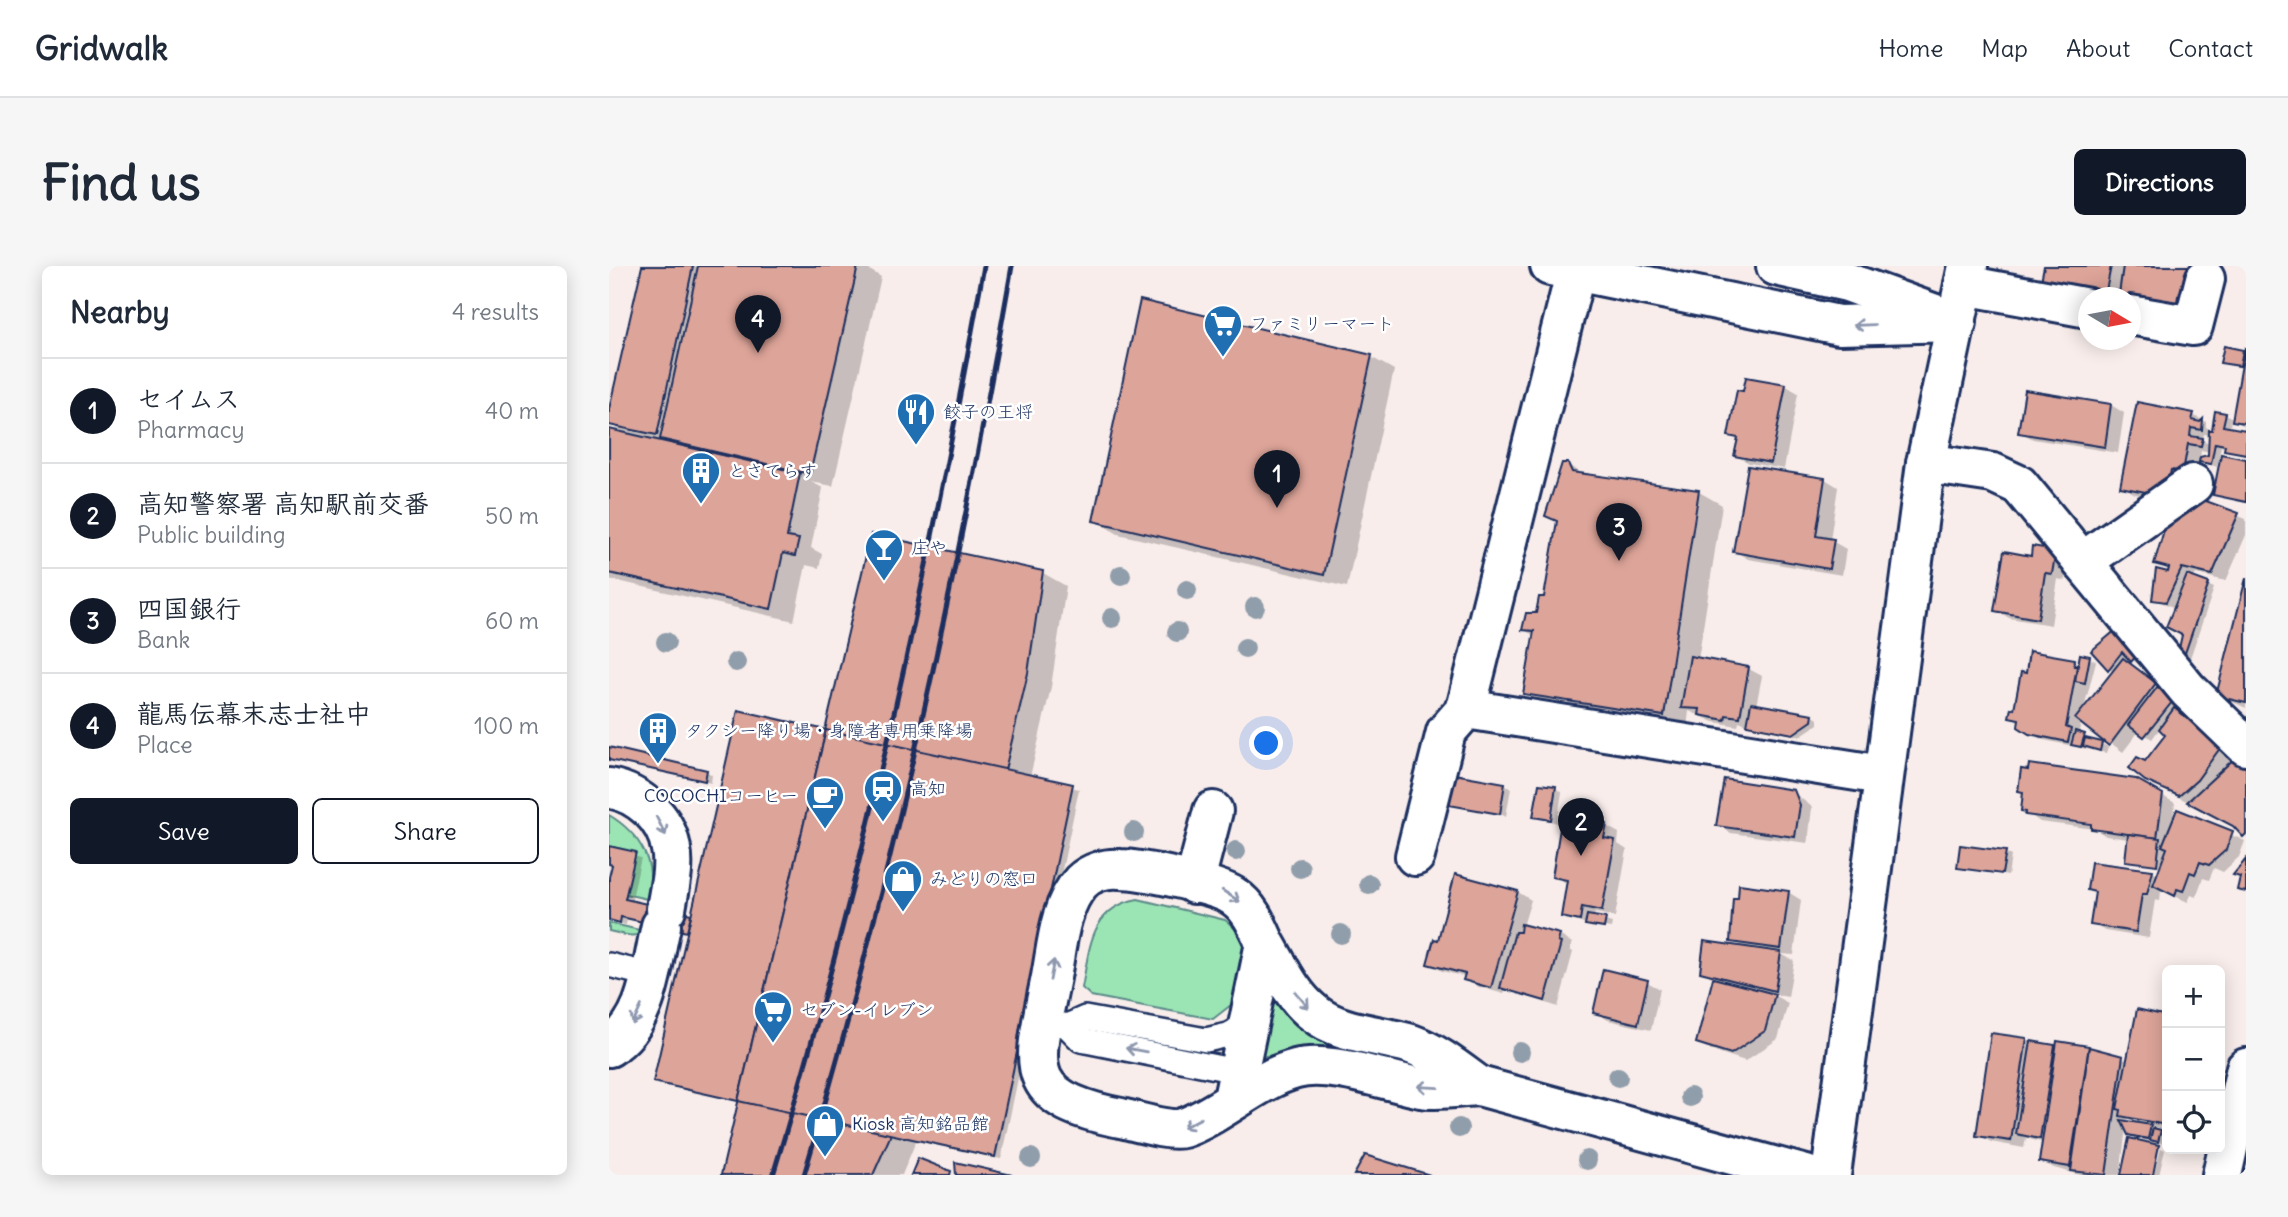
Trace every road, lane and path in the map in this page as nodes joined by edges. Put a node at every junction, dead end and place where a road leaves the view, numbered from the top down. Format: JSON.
{"nodes":[{"id":1,"x":1776,"y":266,"type":"edge"},
{"id":2,"x":1568,"y":268,"type":"edge"},
{"id":3,"x":1966,"y":275,"type":"edge"},
{"id":4,"x":2205,"y":279,"type":"dead end"},
{"id":5,"x":2078,"y":305,"type":"edge"},
{"id":6,"x":2141,"y":317,"type":"edge"},
{"id":7,"x":1957,"y":322,"type":"junction"},
{"id":8,"x":1926,"y":463,"type":"junction"},
{"id":9,"x":2193,"y":484,"type":"dead end"},
{"id":10,"x":2082,"y":562,"type":"junction"},
{"id":11,"x":1466,"y":709,"type":"junction"},
{"id":12,"x":2246,"y":746,"type":"edge"},
{"id":13,"x":1882,"y":775,"type":"junction"},
{"id":14,"x":609,"y":788,"type":"edge"},
{"id":15,"x":1213,"y":811,"type":"dead end"},
{"id":16,"x":1415,"y":856,"type":"dead end"},
{"id":17,"x":1194,"y":884,"type":"junction"},
{"id":18,"x":1265,"y":943,"type":"junction"},
{"id":19,"x":609,"y":965,"type":"edge"},
{"id":20,"x":650,"y":975,"type":"junction"},
{"id":21,"x":1056,"y":1019,"type":"junction"},
{"id":22,"x":1248,"y":1024,"type":"junction"},
{"id":23,"x":609,"y":1047,"type":"edge"},
{"id":24,"x":2246,"y":1068,"type":"edge"},
{"id":25,"x":1249,"y":1083,"type":"junction"},
{"id":26,"x":1479,"y":1086,"type":"junction"},
{"id":27,"x":1806,"y":1175,"type":"edge"},
{"id":28,"x":1831,"y":1175,"type":"edge"},
{"id":29,"x":2222,"y":1175,"type":"edge"}],
"edges":[{"from":1,"to":7,"type":"street"},
{"from":7,"to":2,"type":"street","one_way":true},
{"from":2,"to":11,"type":"street"},
{"from":3,"to":5,"type":"street"},
{"from":3,"to":7,"type":"street"},
{"from":4,"to":6,"type":"street"},
{"from":7,"to":8,"type":"street"},
{"from":8,"to":10,"type":"street"},
{"from":8,"to":13,"type":"street"},
{"from":9,"to":10,"type":"street"},
{"from":10,"to":12,"type":"street"},
{"from":11,"to":13,"type":"street"},
{"from":11,"to":16,"type":"street"},
{"from":13,"to":28,"type":"street"},
{"from":14,"to":20,"type":"street","one_way":true},
{"from":15,"to":17,"type":"street"},
{"from":17,"to":18,"type":"street","one_way":true},
{"from":21,"to":17,"type":"street","one_way":true},
{"from":18,"to":22,"type":"street"},
{"from":18,"to":26,"type":"street","one_way":true},
{"from":19,"to":20,"type":"lane"},
{"from":20,"to":23,"type":"street","one_way":true},
{"from":21,"to":22,"type":"lane"},
{"from":25,"to":21,"type":"lane","one_way":true},
{"from":25,"to":21,"type":"street","one_way":true},
{"from":22,"to":25,"type":"street"},
{"from":24,"to":29,"type":"street"},
{"from":26,"to":25,"type":"street","one_way":true},
{"from":26,"to":27,"type":"street"}]}
